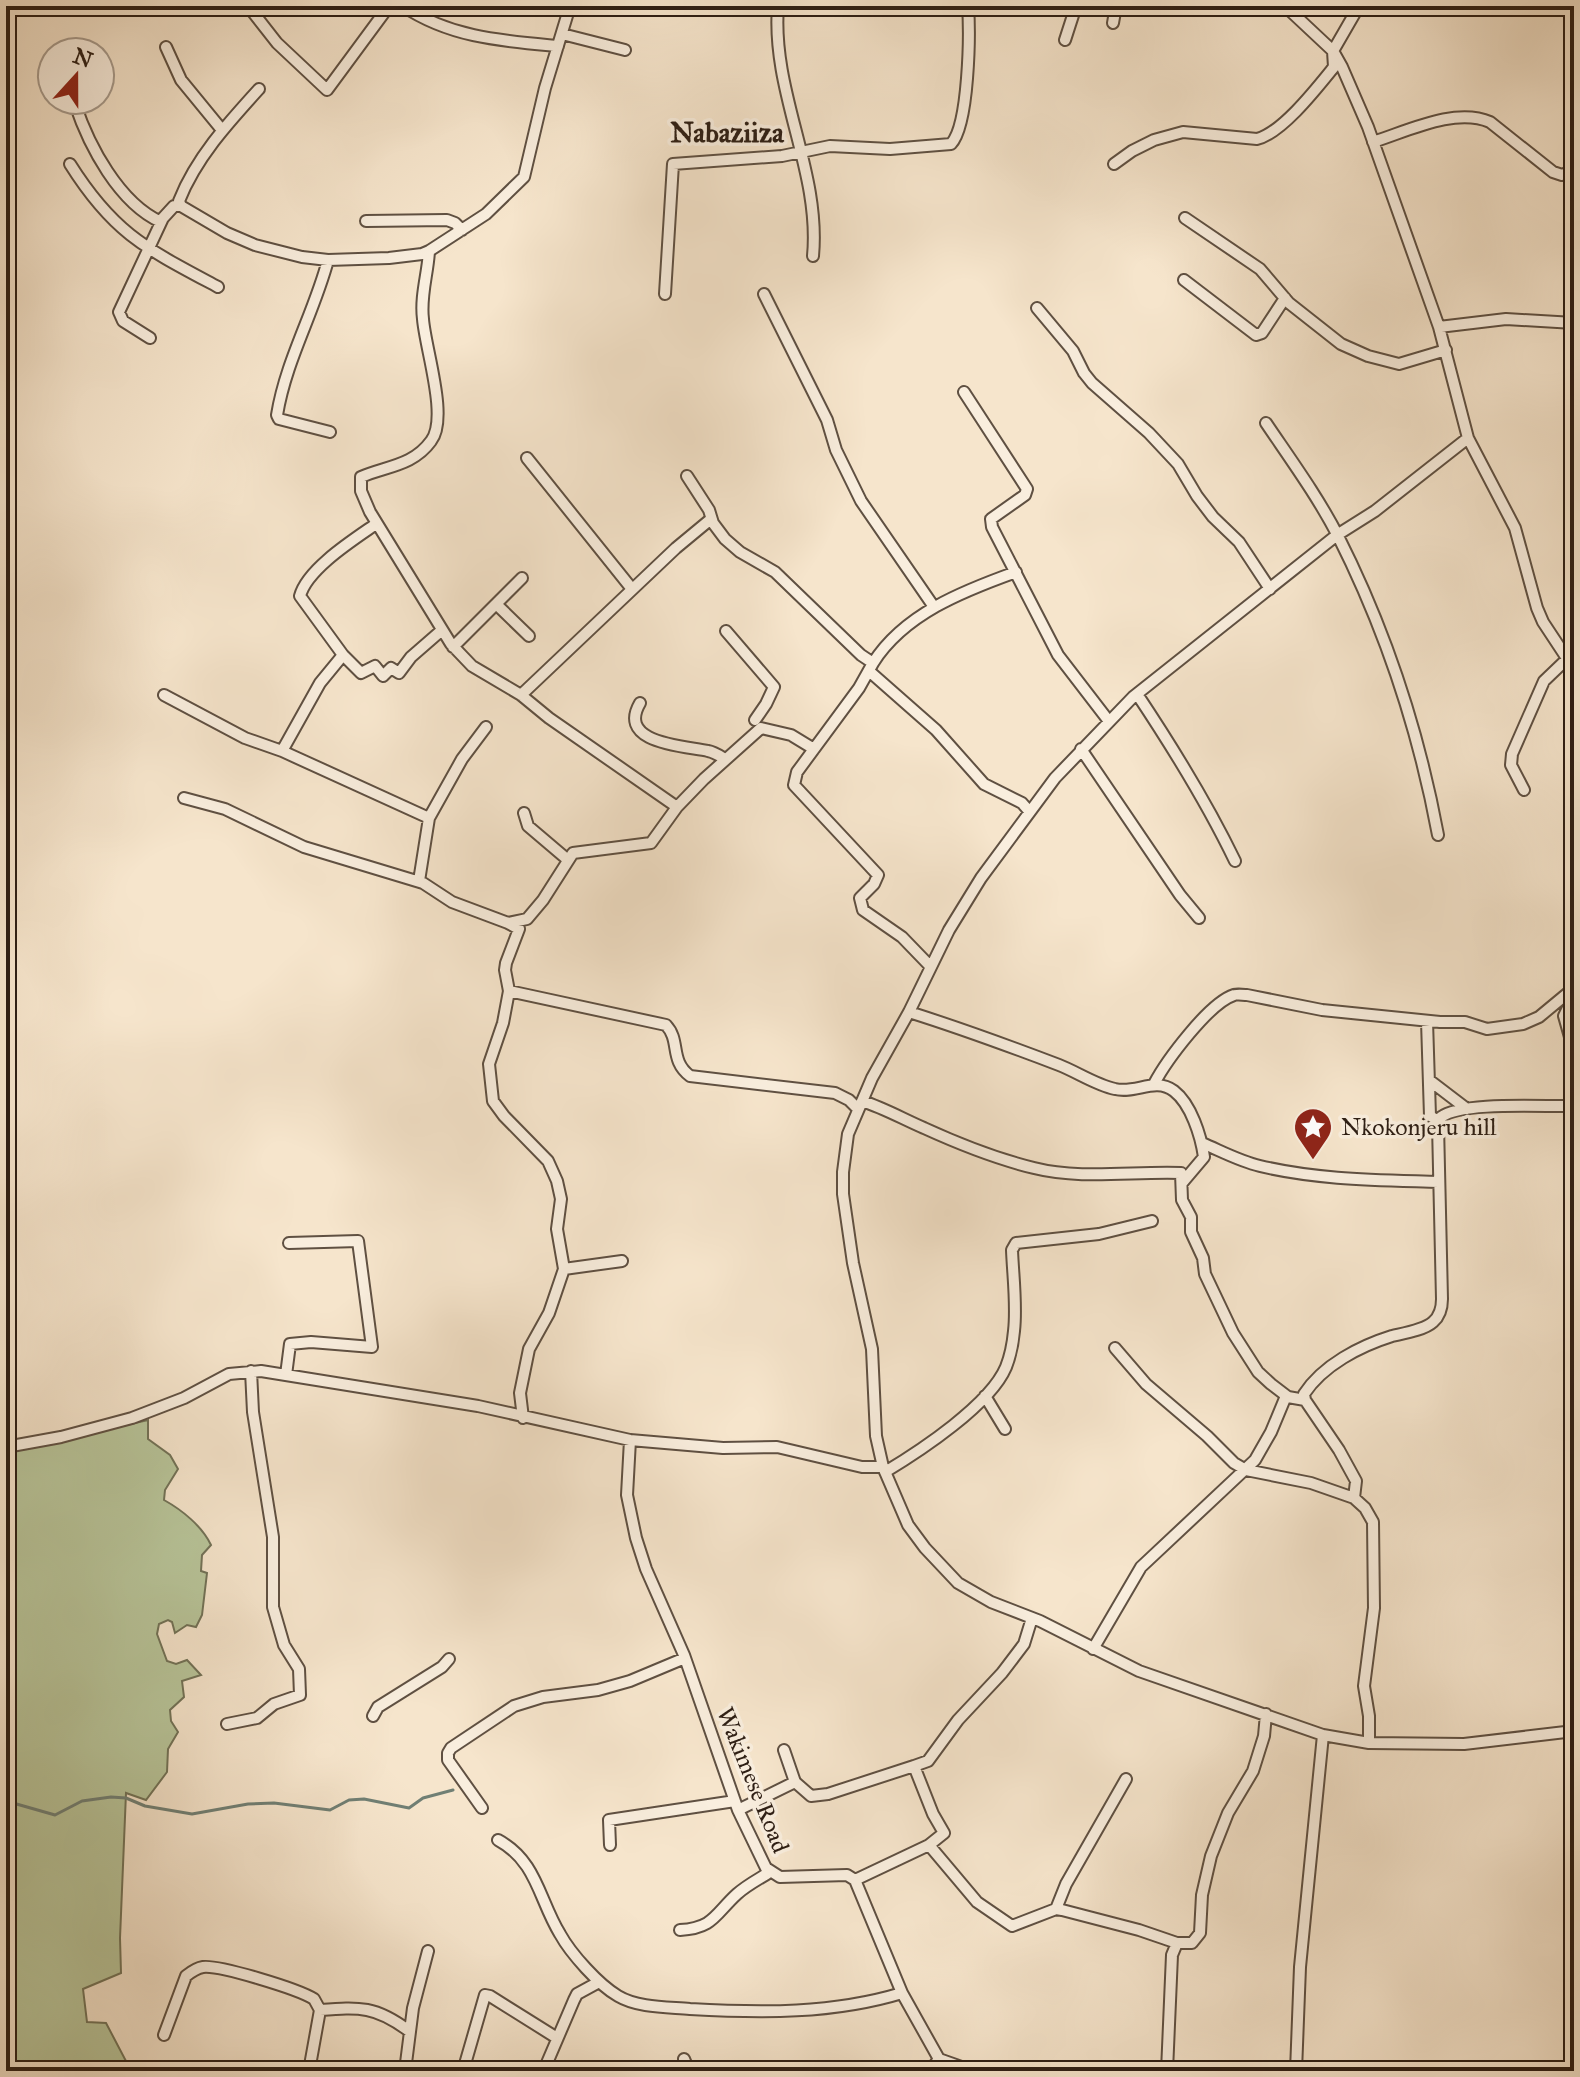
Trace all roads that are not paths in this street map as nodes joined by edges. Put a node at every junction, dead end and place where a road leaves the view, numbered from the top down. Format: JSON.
{"nodes":[{"id":1,"x":248,"y":6,"type":"edge"},
{"id":2,"x":389,"y":6,"type":"edge"},
{"id":3,"x":403,"y":6,"type":"edge"},
{"id":4,"x":570,"y":6,"type":"edge"},
{"id":5,"x":778,"y":6,"type":"edge"},
{"id":6,"x":918,"y":6,"type":"edge"},
{"id":7,"x":1076,"y":6,"type":"edge"},
{"id":8,"x":1116,"y":6,"type":"edge"},
{"id":9,"x":1285,"y":6,"type":"edge"},
{"id":10,"x":1359,"y":6,"type":"edge"},
{"id":11,"x":968,"y":7,"type":"edge"},
{"id":12,"x":1113,"y":23,"type":"dead end"},
{"id":13,"x":562,"y":34,"type":"junction"},
{"id":14,"x":1065,"y":40,"type":"dead end"},
{"id":15,"x":558,"y":46,"type":"junction"},
{"id":16,"x":166,"y":47,"type":"dead end"},
{"id":17,"x":625,"y":50,"type":"dead end"},
{"id":18,"x":1333,"y":51,"type":"junction"},
{"id":19,"x":259,"y":89,"type":"dead end"},
{"id":20,"x":79,"y":116,"type":"edge"},
{"id":21,"x":222,"y":130,"type":"junction"},
{"id":22,"x":1373,"y":142,"type":"junction"},
{"id":23,"x":800,"y":150,"type":"junction"},
{"id":24,"x":70,"y":164,"type":"dead end"},
{"id":25,"x":1114,"y":164,"type":"dead end"},
{"id":26,"x":1574,"y":170,"type":"edge"},
{"id":27,"x":181,"y":206,"type":"junction"},
{"id":28,"x":1185,"y":218,"type":"dead end"},
{"id":29,"x":366,"y":221,"type":"dead end"},
{"id":30,"x":161,"y":222,"type":"junction"},
{"id":31,"x":462,"y":230,"type":"junction"},
{"id":32,"x":148,"y":250,"type":"junction"},
{"id":33,"x":429,"y":251,"type":"junction"},
{"id":34,"x":813,"y":256,"type":"dead end"},
{"id":35,"x":328,"y":260,"type":"junction"},
{"id":36,"x":1184,"y":280,"type":"dead end"},
{"id":37,"x":218,"y":287,"type":"dead end"},
{"id":38,"x":665,"y":294,"type":"dead end"},
{"id":39,"x":764,"y":294,"type":"dead end"},
{"id":40,"x":1285,"y":298,"type":"junction"},
{"id":41,"x":1037,"y":308,"type":"dead end"},
{"id":42,"x":1574,"y":323,"type":"edge"},
{"id":43,"x":1439,"y":327,"type":"junction"},
{"id":44,"x":150,"y":338,"type":"dead end"},
{"id":45,"x":1446,"y":350,"type":"junction"},
{"id":46,"x":964,"y":392,"type":"dead end"},
{"id":47,"x":1266,"y":423,"type":"dead end"},
{"id":48,"x":330,"y":432,"type":"dead end"},
{"id":49,"x":1468,"y":438,"type":"junction"},
{"id":50,"x":527,"y":458,"type":"dead end"},
{"id":51,"x":687,"y":476,"type":"dead end"},
{"id":52,"x":711,"y":519,"type":"junction"},
{"id":53,"x":376,"y":524,"type":"junction"},
{"id":54,"x":1337,"y":535,"type":"junction"},
{"id":55,"x":1016,"y":572,"type":"junction"},
{"id":56,"x":522,"y":578,"type":"dead end"},
{"id":57,"x":632,"y":589,"type":"junction"},
{"id":58,"x":1270,"y":589,"type":"junction"},
{"id":59,"x":496,"y":604,"type":"junction"},
{"id":60,"x":934,"y":607,"type":"junction"},
{"id":61,"x":442,"y":630,"type":"junction"},
{"id":62,"x":726,"y":631,"type":"dead end"},
{"id":63,"x":529,"y":636,"type":"dead end"},
{"id":64,"x":453,"y":647,"type":"junction"},
{"id":65,"x":343,"y":655,"type":"junction"},
{"id":66,"x":1567,"y":659,"type":"junction"},
{"id":67,"x":871,"y":667,"type":"junction"},
{"id":68,"x":1574,"y":669,"type":"edge"},
{"id":69,"x":1137,"y":694,"type":"junction"},
{"id":70,"x":164,"y":695,"type":"dead end"},
{"id":71,"x":521,"y":695,"type":"junction"},
{"id":72,"x":640,"y":703,"type":"dead end"},
{"id":73,"x":755,"y":720,"type":"dead end"},
{"id":74,"x":1108,"y":720,"type":"junction"},
{"id":75,"x":486,"y":727,"type":"dead end"},
{"id":76,"x":814,"y":749,"type":"junction"},
{"id":77,"x":1081,"y":749,"type":"junction"},
{"id":78,"x":282,"y":751,"type":"junction"},
{"id":79,"x":725,"y":759,"type":"junction"},
{"id":80,"x":1524,"y":790,"type":"dead end"},
{"id":81,"x":184,"y":798,"type":"dead end"},
{"id":82,"x":677,"y":807,"type":"junction"},
{"id":83,"x":1029,"y":811,"type":"junction"},
{"id":84,"x":524,"y":813,"type":"dead end"},
{"id":85,"x":429,"y":818,"type":"junction"},
{"id":86,"x":1438,"y":835,"type":"dead end"},
{"id":87,"x":568,"y":860,"type":"junction"},
{"id":88,"x":1235,"y":861,"type":"dead end"},
{"id":89,"x":419,"y":881,"type":"junction"},
{"id":90,"x":1199,"y":918,"type":"dead end"},
{"id":91,"x":508,"y":923,"type":"junction"},
{"id":92,"x":930,"y":966,"type":"junction"},
{"id":93,"x":1574,"y":988,"type":"edge"},
{"id":94,"x":509,"y":991,"type":"junction"},
{"id":95,"x":1574,"y":996,"type":"edge"},
{"id":96,"x":909,"y":1012,"type":"junction"},
{"id":97,"x":1427,"y":1021,"type":"junction"},
{"id":98,"x":1574,"y":1051,"type":"edge"},
{"id":99,"x":1429,"y":1080,"type":"junction"},
{"id":100,"x":1154,"y":1084,"type":"junction"},
{"id":101,"x":860,"y":1105,"type":"junction"},
{"id":102,"x":1574,"y":1106,"type":"edge"},
{"id":103,"x":1467,"y":1109,"type":"junction"},
{"id":104,"x":1439,"y":1121,"type":"junction"},
{"id":105,"x":1202,"y":1143,"type":"junction"},
{"id":106,"x":1439,"y":1182,"type":"junction"},
{"id":107,"x":1182,"y":1183,"type":"junction"},
{"id":108,"x":1152,"y":1221,"type":"dead end"},
{"id":109,"x":289,"y":1243,"type":"dead end"},
{"id":110,"x":622,"y":1261,"type":"dead end"},
{"id":111,"x":564,"y":1269,"type":"junction"},
{"id":112,"x":1115,"y":1348,"type":"dead end"},
{"id":113,"x":251,"y":1371,"type":"junction"},
{"id":114,"x":286,"y":1375,"type":"junction"},
{"id":115,"x":985,"y":1396,"type":"junction"},
{"id":116,"x":1286,"y":1396,"type":"junction"},
{"id":117,"x":1305,"y":1400,"type":"junction"},
{"id":118,"x":523,"y":1418,"type":"junction"},
{"id":119,"x":1005,"y":1429,"type":"dead end"},
{"id":120,"x":630,"y":1440,"type":"junction"},
{"id":121,"x":6,"y":1447,"type":"edge"},
{"id":122,"x":884,"y":1470,"type":"junction"},
{"id":123,"x":1246,"y":1470,"type":"junction"},
{"id":124,"x":1354,"y":1498,"type":"junction"},
{"id":125,"x":1032,"y":1618,"type":"junction"},
{"id":126,"x":1093,"y":1649,"type":"junction"},
{"id":127,"x":685,"y":1658,"type":"junction"},
{"id":128,"x":449,"y":1659,"type":"dead end"},
{"id":129,"x":1266,"y":1714,"type":"junction"},
{"id":130,"x":373,"y":1716,"type":"dead end"},
{"id":131,"x":227,"y":1724,"type":"dead end"},
{"id":132,"x":1574,"y":1731,"type":"edge"},
{"id":133,"x":1323,"y":1735,"type":"junction"},
{"id":134,"x":1369,"y":1743,"type":"junction"},
{"id":135,"x":784,"y":1750,"type":"dead end"},
{"id":136,"x":914,"y":1766,"type":"junction"},
{"id":137,"x":1126,"y":1779,"type":"dead end"},
{"id":138,"x":795,"y":1782,"type":"junction"},
{"id":139,"x":736,"y":1806,"type":"junction"},
{"id":140,"x":482,"y":1808,"type":"dead end"},
{"id":141,"x":498,"y":1840,"type":"dead end"},
{"id":142,"x":610,"y":1845,"type":"dead end"},
{"id":143,"x":929,"y":1845,"type":"junction"},
{"id":144,"x":770,"y":1872,"type":"junction"},
{"id":145,"x":855,"y":1880,"type":"junction"},
{"id":146,"x":1056,"y":1909,"type":"junction"},
{"id":147,"x":680,"y":1930,"type":"dead end"},
{"id":148,"x":1177,"y":1943,"type":"junction"},
{"id":149,"x":428,"y":1951,"type":"dead end"},
{"id":150,"x":599,"y":1982,"type":"junction"},
{"id":151,"x":902,"y":1993,"type":"junction"},
{"id":152,"x":320,"y":2010,"type":"junction"},
{"id":153,"x":409,"y":2031,"type":"junction"},
{"id":154,"x":164,"y":2035,"type":"dead end"},
{"id":155,"x":557,"y":2038,"type":"junction"},
{"id":156,"x":684,"y":2059,"type":"dead end"},
{"id":157,"x":939,"y":2059,"type":"junction"},
{"id":158,"x":547,"y":2063,"type":"dead end"},
{"id":159,"x":309,"y":2071,"type":"edge"},
{"id":160,"x":405,"y":2071,"type":"edge"},
{"id":161,"x":463,"y":2071,"type":"edge"},
{"id":162,"x":689,"y":2071,"type":"edge"},
{"id":163,"x":930,"y":2071,"type":"edge"},
{"id":164,"x":973,"y":2071,"type":"edge"},
{"id":165,"x":1167,"y":2071,"type":"edge"},
{"id":166,"x":1296,"y":2071,"type":"edge"}],
"edges":[{"from":1,"to":2,"type":"street"},
{"from":3,"to":15,"type":"street"},
{"from":4,"to":13,"type":"street"},
{"from":5,"to":23,"type":"street"},
{"from":6,"to":11,"type":"street"},
{"from":7,"to":14,"type":"street"},
{"from":8,"to":12,"type":"street"},
{"from":9,"to":18,"type":"street"},
{"from":10,"to":18,"type":"street"},
{"from":11,"to":23,"type":"street"},
{"from":13,"to":15,"type":"street"},
{"from":13,"to":17,"type":"street"},
{"from":15,"to":31,"type":"street"},
{"from":16,"to":21,"type":"street"},
{"from":18,"to":22,"type":"street"},
{"from":18,"to":25,"type":"street"},
{"from":19,"to":21,"type":"street"},
{"from":20,"to":30,"type":"street"},
{"from":21,"to":27,"type":"street"},
{"from":22,"to":26,"type":"street"},
{"from":22,"to":43,"type":"street"},
{"from":23,"to":34,"type":"street"},
{"from":23,"to":38,"type":"street"},
{"from":24,"to":32,"type":"street"},
{"from":27,"to":30,"type":"street"},
{"from":27,"to":35,"type":"street"},
{"from":28,"to":40,"type":"street"},
{"from":29,"to":31,"type":"street"},
{"from":30,"to":32,"type":"street"},
{"from":31,"to":33,"type":"street"},
{"from":32,"to":37,"type":"street"},
{"from":32,"to":44,"type":"street"},
{"from":33,"to":35,"type":"street"},
{"from":33,"to":53,"type":"street"},
{"from":35,"to":48,"type":"street"},
{"from":36,"to":40,"type":"street"},
{"from":39,"to":60,"type":"street"},
{"from":40,"to":45,"type":"street"},
{"from":41,"to":58,"type":"street"},
{"from":42,"to":43,"type":"street"},
{"from":43,"to":45,"type":"street"},
{"from":45,"to":49,"type":"street"},
{"from":46,"to":55,"type":"street"},
{"from":47,"to":54,"type":"street"},
{"from":49,"to":54,"type":"street"},
{"from":49,"to":66,"type":"street"},
{"from":50,"to":57,"type":"street"},
{"from":51,"to":52,"type":"street"},
{"from":52,"to":57,"type":"street"},
{"from":52,"to":67,"type":"street"},
{"from":53,"to":61,"type":"street"},
{"from":53,"to":65,"type":"street"},
{"from":54,"to":58,"type":"street"},
{"from":54,"to":86,"type":"street"},
{"from":55,"to":60,"type":"street"},
{"from":55,"to":74,"type":"street"},
{"from":56,"to":59,"type":"street"},
{"from":57,"to":71,"type":"street"},
{"from":58,"to":69,"type":"street"},
{"from":59,"to":63,"type":"street"},
{"from":59,"to":64,"type":"street"},
{"from":60,"to":67,"type":"street"},
{"from":61,"to":64,"type":"street"},
{"from":61,"to":65,"type":"street"},
{"from":62,"to":73,"type":"street"},
{"from":64,"to":71,"type":"street"},
{"from":65,"to":78,"type":"street"},
{"from":66,"to":68,"type":"street"},
{"from":66,"to":80,"type":"street"},
{"from":67,"to":76,"type":"street"},
{"from":67,"to":83,"type":"street"},
{"from":69,"to":74,"type":"street"},
{"from":69,"to":88,"type":"street"},
{"from":70,"to":78,"type":"street"},
{"from":71,"to":82,"type":"street"},
{"from":72,"to":79,"type":"street"},
{"from":74,"to":77,"type":"street"},
{"from":75,"to":85,"type":"street"},
{"from":76,"to":79,"type":"street"},
{"from":76,"to":92,"type":"street"},
{"from":77,"to":83,"type":"street"},
{"from":77,"to":90,"type":"street"},
{"from":78,"to":85,"type":"street"},
{"from":79,"to":82,"type":"street"},
{"from":81,"to":89,"type":"street"},
{"from":82,"to":87,"type":"street"},
{"from":83,"to":92,"type":"street"},
{"from":84,"to":87,"type":"street"},
{"from":85,"to":89,"type":"street"},
{"from":87,"to":91,"type":"street"},
{"from":89,"to":91,"type":"street"},
{"from":91,"to":94,"type":"street"},
{"from":92,"to":96,"type":"street"},
{"from":93,"to":97,"type":"street"},
{"from":94,"to":101,"type":"street"},
{"from":94,"to":111,"type":"street"},
{"from":95,"to":98,"type":"street"},
{"from":96,"to":100,"type":"street"},
{"from":96,"to":101,"type":"street"},
{"from":97,"to":99,"type":"street"},
{"from":97,"to":100,"type":"street"},
{"from":99,"to":103,"type":"street"},
{"from":99,"to":104,"type":"street"},
{"from":100,"to":105,"type":"street"},
{"from":101,"to":107,"type":"street"},
{"from":101,"to":122,"type":"street"},
{"from":102,"to":103,"type":"street"},
{"from":103,"to":104,"type":"street"},
{"from":104,"to":106,"type":"street"},
{"from":105,"to":106,"type":"street"},
{"from":105,"to":107,"type":"street"},
{"from":106,"to":117,"type":"street"},
{"from":107,"to":116,"type":"street"},
{"from":108,"to":115,"type":"street"},
{"from":109,"to":114,"type":"street"},
{"from":110,"to":111,"type":"street"},
{"from":111,"to":118,"type":"street"},
{"from":112,"to":123,"type":"street"},
{"from":113,"to":114,"type":"street"},
{"from":113,"to":121,"type":"street"},
{"from":113,"to":131,"type":"street"},
{"from":114,"to":118,"type":"street"},
{"from":115,"to":119,"type":"street"},
{"from":115,"to":122,"type":"street"},
{"from":116,"to":117,"type":"street"},
{"from":116,"to":123,"type":"street"},
{"from":117,"to":124,"type":"street"},
{"from":118,"to":120,"type":"street"},
{"from":120,"to":122,"type":"street"},
{"from":120,"to":127,"type":"street","name":"Wakimese Road"},
{"from":122,"to":125,"type":"street"},
{"from":123,"to":124,"type":"street"},
{"from":123,"to":126,"type":"street"},
{"from":124,"to":134,"type":"street"},
{"from":125,"to":126,"type":"street"},
{"from":125,"to":136,"type":"street"},
{"from":126,"to":129,"type":"street"},
{"from":127,"to":139,"type":"street","name":"Wakimese Road"},
{"from":127,"to":140,"type":"street"},
{"from":128,"to":130,"type":"street"},
{"from":129,"to":133,"type":"street"},
{"from":129,"to":148,"type":"street"},
{"from":132,"to":134,"type":"street"},
{"from":133,"to":134,"type":"street"},
{"from":133,"to":166,"type":"street"},
{"from":135,"to":138,"type":"street"},
{"from":136,"to":138,"type":"street"},
{"from":136,"to":143,"type":"street"},
{"from":137,"to":146,"type":"street"},
{"from":138,"to":139,"type":"street"},
{"from":139,"to":142,"type":"street"},
{"from":139,"to":144,"type":"street","name":"Wakimese Road"},
{"from":141,"to":150,"type":"street"},
{"from":143,"to":145,"type":"street"},
{"from":143,"to":146,"type":"street"},
{"from":144,"to":145,"type":"street","name":"Wakimese Road"},
{"from":144,"to":147,"type":"street"},
{"from":145,"to":151,"type":"street"},
{"from":146,"to":148,"type":"street"},
{"from":148,"to":165,"type":"street"},
{"from":149,"to":153,"type":"street"},
{"from":150,"to":151,"type":"street"},
{"from":150,"to":155,"type":"street"},
{"from":151,"to":157,"type":"street"},
{"from":152,"to":153,"type":"street"},
{"from":152,"to":154,"type":"street"},
{"from":152,"to":159,"type":"street"},
{"from":153,"to":160,"type":"street"},
{"from":155,"to":158,"type":"street"},
{"from":155,"to":161,"type":"street"},
{"from":156,"to":162,"type":"street"},
{"from":157,"to":163,"type":"street"},
{"from":157,"to":164,"type":"street"}]}
